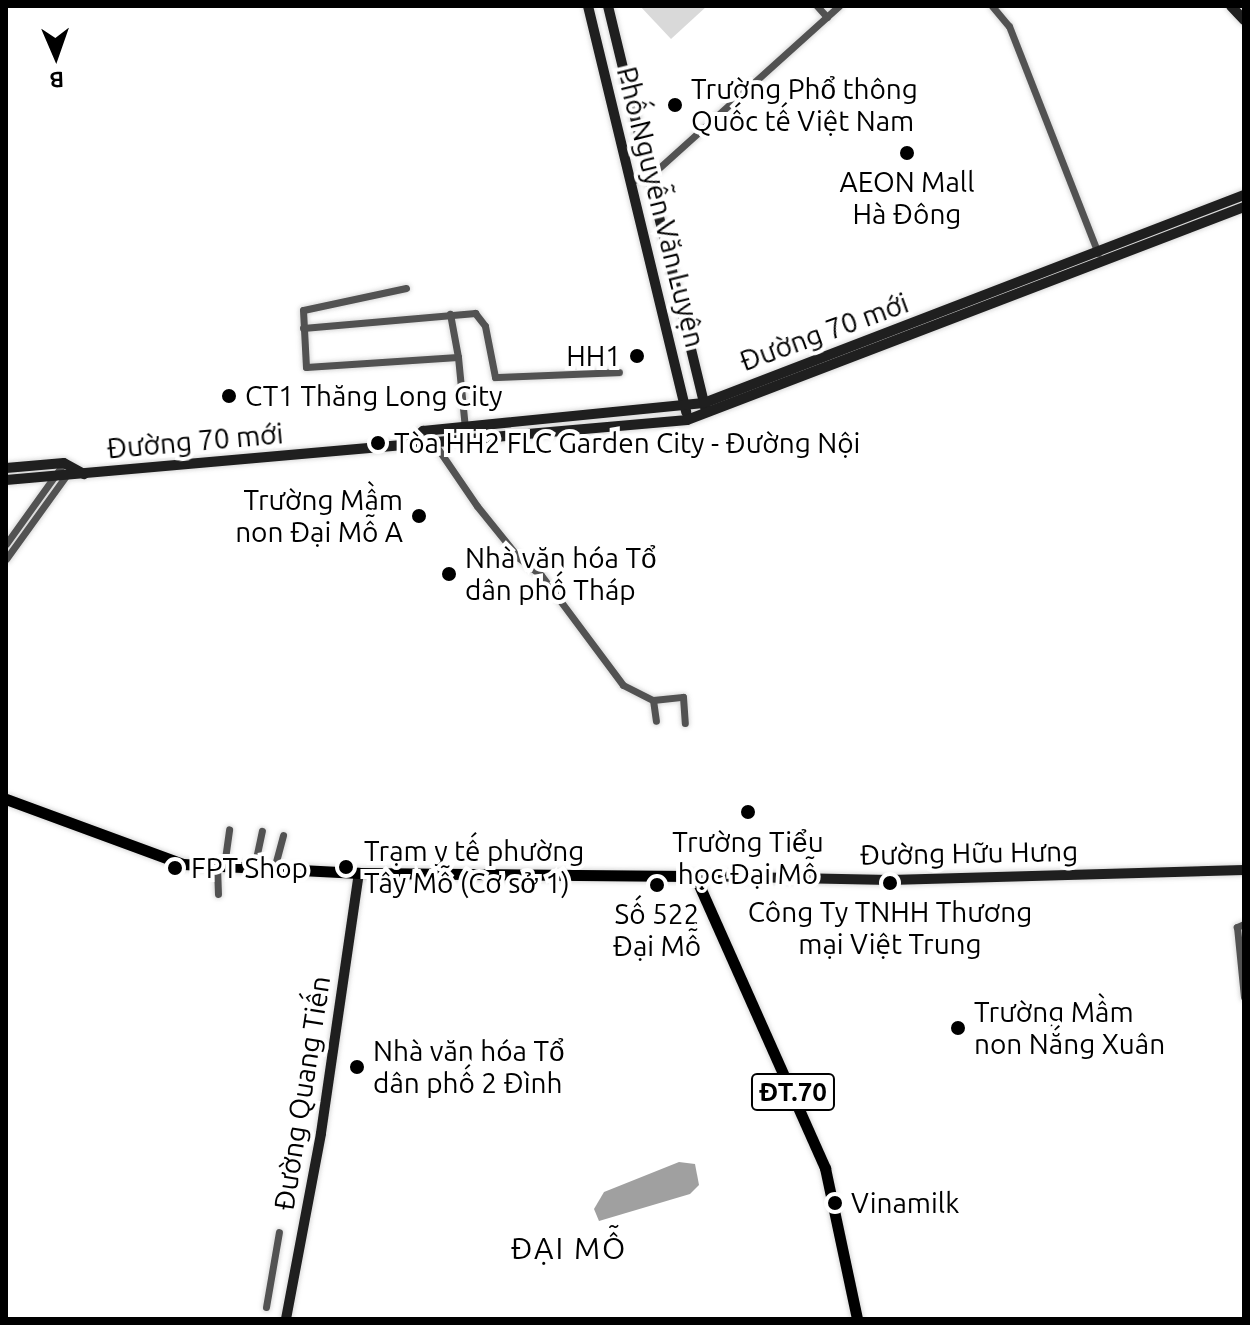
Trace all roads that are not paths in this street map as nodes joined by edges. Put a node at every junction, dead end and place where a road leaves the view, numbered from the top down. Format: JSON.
{"nodes":[{"id":1,"x":817,"y":6,"type":"edge"},
{"id":2,"x":839,"y":6,"type":"edge"},
{"id":3,"x":992,"y":6,"type":"edge"},
{"id":4,"x":1231,"y":6,"type":"edge"},
{"id":5,"x":608,"y":9,"type":"edge"},
{"id":6,"x":589,"y":11,"type":"edge"},
{"id":7,"x":827,"y":17,"type":"junction"},
{"id":8,"x":1244,"y":20,"type":"edge"},
{"id":9,"x":649,"y":177,"type":"junction"},
{"id":10,"x":630,"y":181,"type":"junction"},
{"id":11,"x":1244,"y":195,"type":"edge"},
{"id":12,"x":1244,"y":207,"type":"edge"},
{"id":13,"x":1099,"y":257,"type":"junction"},
{"id":14,"x":406,"y":288,"type":"dead end"},
{"id":15,"x":450,"y":314,"type":"junction"},
{"id":16,"x":303,"y":328,"type":"junction"},
{"id":17,"x":458,"y":357,"type":"junction"},
{"id":18,"x":619,"y":372,"type":"dead end"},
{"id":19,"x":685,"y":408,"type":"junction"},
{"id":20,"x":704,"y":409,"type":"junction"},
{"id":21,"x":687,"y":420,"type":"junction"},
{"id":22,"x":465,"y":428,"type":"junction"},
{"id":23,"x":434,"y":443,"type":"junction"},
{"id":24,"x":406,"y":445,"type":"junction"},
{"id":25,"x":69,"y":464,"type":"junction"},
{"id":26,"x":6,"y":468,"type":"edge"},
{"id":27,"x":84,"y":474,"type":"junction"},
{"id":28,"x":61,"y":476,"type":"junction"},
{"id":29,"x":6,"y":480,"type":"edge"},
{"id":30,"x":6,"y":544,"type":"edge"},
{"id":31,"x":6,"y":559,"type":"edge"},
{"id":32,"x":653,"y":700,"type":"junction"},
{"id":33,"x":656,"y":721,"type":"dead end"},
{"id":34,"x":685,"y":723,"type":"dead end"},
{"id":35,"x":6,"y":799,"type":"edge"},
{"id":36,"x":229,"y":829,"type":"dead end"},
{"id":37,"x":262,"y":831,"type":"dead end"},
{"id":38,"x":283,"y":835,"type":"dead end"},
{"id":39,"x":220,"y":866,"type":"junction"},
{"id":40,"x":254,"y":868,"type":"junction"},
{"id":41,"x":274,"y":869,"type":"junction"},
{"id":42,"x":1244,"y":870,"type":"edge"},
{"id":43,"x":359,"y":873,"type":"junction"},
{"id":44,"x":695,"y":876,"type":"junction"},
{"id":45,"x":218,"y":894,"type":"dead end"},
{"id":46,"x":1244,"y":924,"type":"edge"},
{"id":47,"x":1244,"y":997,"type":"edge"},
{"id":48,"x":279,"y":1232,"type":"dead end"},
{"id":49,"x":266,"y":1307,"type":"dead end"},
{"id":50,"x":286,"y":1319,"type":"edge"},
{"id":51,"x":857,"y":1319,"type":"edge"}],
"edges":[{"from":1,"to":7,"type":"street"},
{"from":2,"to":7,"type":"street"},
{"from":3,"to":13,"type":"street"},
{"from":4,"to":8,"type":"street"},
{"from":5,"to":6,"type":"street"},
{"from":5,"to":9,"type":"street","name":"Phố Nguyễn Văn Luyện"},
{"from":6,"to":10,"type":"street","name":"Phố Nguyễn Văn Luyện"},
{"from":7,"to":9,"type":"street"},
{"from":9,"to":10,"type":"street"},
{"from":9,"to":20,"type":"street","name":"Phố Nguyễn Văn Luyện"},
{"from":10,"to":19,"type":"street","name":"Phố Nguyễn Văn Luyện"},
{"from":11,"to":13,"type":"street","name":"Đường 70 mới"},
{"from":12,"to":13,"type":"street"},
{"from":13,"to":20,"type":"street","name":"Đường 70 mới"},
{"from":14,"to":16,"type":"street"},
{"from":15,"to":16,"type":"street"},
{"from":15,"to":17,"type":"street"},
{"from":15,"to":18,"type":"street"},
{"from":16,"to":17,"type":"street"},
{"from":17,"to":22,"type":"street"},
{"from":19,"to":20,"type":"street","name":"Đường 70 mới"},
{"from":19,"to":21,"type":"street","name":"Phố Nguyễn Văn Luyện"},
{"from":19,"to":22,"type":"street","name":"Đường 70 mới"},
{"from":20,"to":21,"type":"street","name":"Đường 70 mới"},
{"from":21,"to":23,"type":"street","name":"Đường 70 mới"},
{"from":22,"to":24,"type":"street","name":"Đường 70 mới"},
{"from":23,"to":24,"type":"street","name":"Đường 70 mới"},
{"from":23,"to":32,"type":"street"},
{"from":24,"to":27,"type":"street","name":"Đường 70 mới"},
{"from":25,"to":26,"type":"street"},
{"from":25,"to":27,"type":"street","name":"Đường 70 mới"},
{"from":25,"to":28,"type":"street"},
{"from":27,"to":28,"type":"street","name":"Đường 70 mới"},
{"from":28,"to":29,"type":"street","name":"Đường 70 mới"},
{"from":28,"to":30,"type":"street"},
{"from":28,"to":31,"type":"street"},
{"from":32,"to":33,"type":"street"},
{"from":32,"to":34,"type":"street"},
{"from":35,"to":39,"type":"main road"},
{"from":36,"to":39,"type":"street"},
{"from":37,"to":40,"type":"street"},
{"from":38,"to":41,"type":"street"},
{"from":39,"to":40,"type":"main road"},
{"from":39,"to":45,"type":"street"},
{"from":40,"to":41,"type":"main road"},
{"from":41,"to":43,"type":"main road"},
{"from":42,"to":44,"type":"street","name":"Đường Hữu Hưng"},
{"from":43,"to":44,"type":"main road"},
{"from":43,"to":50,"type":"street","name":"Đường Quang Tiến"},
{"from":44,"to":51,"type":"main road","number":"ĐT.70"},
{"from":46,"to":47,"type":"street"},
{"from":48,"to":49,"type":"street"}]}
